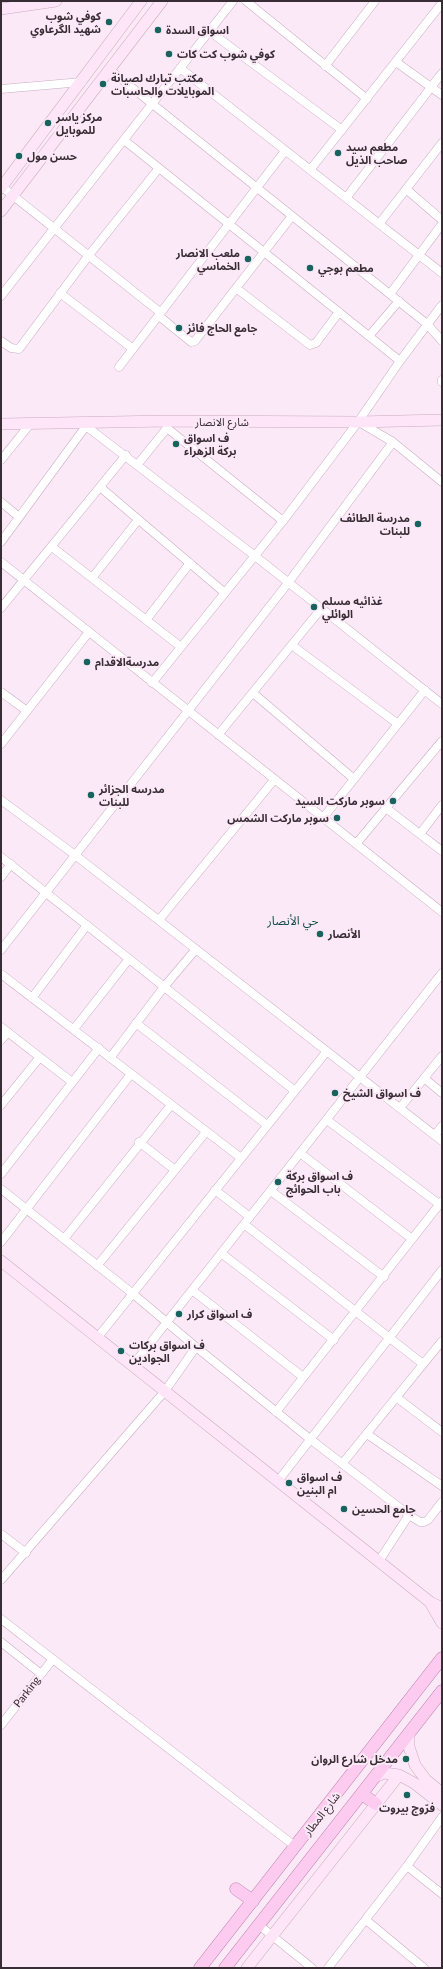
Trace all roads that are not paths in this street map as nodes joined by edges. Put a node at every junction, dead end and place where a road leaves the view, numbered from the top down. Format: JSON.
{"nodes":[{"id":1,"x":56,"y":1,"type":"edge"},
{"id":2,"x":141,"y":1,"type":"edge"},
{"id":3,"x":162,"y":1,"type":"edge"},
{"id":4,"x":233,"y":1,"type":"edge"},
{"id":5,"x":246,"y":1,"type":"edge"},
{"id":6,"x":375,"y":1,"type":"edge"},
{"id":7,"x":442,"y":3,"type":"edge"},
{"id":8,"x":1,"y":9,"type":"edge"},
{"id":9,"x":209,"y":31,"type":"junction"},
{"id":10,"x":396,"y":62,"type":"junction"},
{"id":11,"x":325,"y":66,"type":"junction"},
{"id":12,"x":180,"y":68,"type":"junction"},
{"id":13,"x":110,"y":70,"type":"junction"},
{"id":14,"x":442,"y":73,"type":"edge"},
{"id":15,"x":82,"y":82,"type":"junction"},
{"id":16,"x":431,"y":88,"type":"junction"},
{"id":17,"x":1,"y":89,"type":"edge"},
{"id":18,"x":442,"y":95,"type":"edge"},
{"id":19,"x":367,"y":99,"type":"junction"},
{"id":20,"x":152,"y":104,"type":"junction"},
{"id":21,"x":342,"y":130,"type":"junction"},
{"id":22,"x":124,"y":140,"type":"junction"},
{"id":23,"x":442,"y":143,"type":"edge"},
{"id":24,"x":285,"y":150,"type":"junction"},
{"id":25,"x":159,"y":168,"type":"junction"},
{"id":26,"x":310,"y":170,"type":"junction"},
{"id":27,"x":1,"y":187,"type":"edge"},
{"id":28,"x":257,"y":188,"type":"junction"},
{"id":29,"x":406,"y":189,"type":"junction"},
{"id":30,"x":13,"y":196,"type":"junction"},
{"id":31,"x":346,"y":198,"type":"junction"},
{"id":32,"x":1,"y":211,"type":"edge"},
{"id":33,"x":292,"y":216,"type":"junction"},
{"id":34,"x":442,"y":220,"type":"edge"},
{"id":35,"x":229,"y":224,"type":"junction"},
{"id":36,"x":378,"y":224,"type":"junction"},
{"id":37,"x":442,"y":224,"type":"edge"},
{"id":38,"x":55,"y":228,"type":"junction"},
{"id":39,"x":264,"y":252,"type":"junction"},
{"id":40,"x":89,"y":255,"type":"junction"},
{"id":41,"x":419,"y":255,"type":"junction"},
{"id":42,"x":442,"y":273,"type":"edge"},
{"id":43,"x":236,"y":288,"type":"junction"},
{"id":44,"x":60,"y":293,"type":"junction"},
{"id":45,"x":390,"y":294,"type":"junction"},
{"id":46,"x":1,"y":296,"type":"edge"},
{"id":47,"x":399,"y":301,"type":"junction"},
{"id":48,"x":442,"y":305,"type":"edge"},
{"id":49,"x":339,"y":312,"type":"junction"},
{"id":50,"x":160,"y":314,"type":"junction"},
{"id":51,"x":427,"y":324,"type":"junction"},
{"id":52,"x":368,"y":336,"type":"junction"},
{"id":53,"x":1,"y":341,"type":"edge"},
{"id":54,"x":442,"y":341,"type":"edge"},
{"id":55,"x":133,"y":349,"type":"junction"},
{"id":56,"x":400,"y":361,"type":"junction"},
{"id":57,"x":119,"y":367,"type":"dead end"},
{"id":58,"x":442,"y":420,"type":"edge"},
{"id":59,"x":358,"y":422,"type":"junction"},
{"id":60,"x":31,"y":423,"type":"junction"},
{"id":61,"x":1,"y":424,"type":"edge"},
{"id":62,"x":86,"y":424,"type":"junction"},
{"id":63,"x":167,"y":424,"type":"junction"},
{"id":64,"x":393,"y":442,"type":"junction"},
{"id":65,"x":126,"y":455,"type":"junction"},
{"id":66,"x":1,"y":460,"type":"edge"},
{"id":67,"x":138,"y":464,"type":"junction"},
{"id":68,"x":442,"y":482,"type":"edge"},
{"id":69,"x":100,"y":487,"type":"junction"},
{"id":70,"x":1,"y":502,"type":"edge"},
{"id":71,"x":19,"y":517,"type":"junction"},
{"id":72,"x":138,"y":520,"type":"junction"},
{"id":73,"x":284,"y":521,"type":"junction"},
{"id":74,"x":1,"y":542,"type":"edge"},
{"id":75,"x":52,"y":547,"type":"junction"},
{"id":76,"x":255,"y":556,"type":"junction"},
{"id":77,"x":1,"y":562,"type":"edge"},
{"id":78,"x":190,"y":563,"type":"junction"},
{"id":79,"x":92,"y":578,"type":"junction"},
{"id":80,"x":24,"y":580,"type":"junction"},
{"id":81,"x":288,"y":583,"type":"junction"},
{"id":82,"x":225,"y":594,"type":"junction"},
{"id":83,"x":1,"y":608,"type":"edge"},
{"id":84,"x":321,"y":609,"type":"junction"},
{"id":85,"x":146,"y":620,"type":"junction"},
{"id":86,"x":89,"y":632,"type":"junction"},
{"id":87,"x":293,"y":646,"type":"junction"},
{"id":88,"x":181,"y":647,"type":"junction"},
{"id":89,"x":152,"y":683,"type":"junction"},
{"id":90,"x":425,"y":690,"type":"junction"},
{"id":91,"x":1,"y":692,"type":"edge"},
{"id":92,"x":254,"y":693,"type":"junction"},
{"id":93,"x":442,"y":704,"type":"edge"},
{"id":94,"x":27,"y":711,"type":"junction"},
{"id":95,"x":188,"y":711,"type":"junction"},
{"id":96,"x":398,"y":724,"type":"junction"},
{"id":97,"x":218,"y":735,"type":"junction"},
{"id":98,"x":442,"y":741,"type":"edge"},
{"id":99,"x":1,"y":744,"type":"edge"},
{"id":100,"x":354,"y":779,"type":"junction"},
{"id":101,"x":274,"y":780,"type":"junction"},
{"id":102,"x":1,"y":800,"type":"edge"},
{"id":103,"x":442,"y":805,"type":"edge"},
{"id":104,"x":386,"y":808,"type":"junction"},
{"id":105,"x":323,"y":818,"type":"junction"},
{"id":106,"x":420,"y":834,"type":"junction"},
{"id":107,"x":356,"y":844,"type":"junction"},
{"id":108,"x":442,"y":851,"type":"edge"},
{"id":109,"x":75,"y":855,"type":"junction"},
{"id":110,"x":1,"y":856,"type":"edge"},
{"id":111,"x":11,"y":864,"type":"junction"},
{"id":112,"x":1,"y":877,"type":"edge"},
{"id":113,"x":46,"y":892,"type":"junction"},
{"id":114,"x":442,"y":912,"type":"edge"},
{"id":115,"x":159,"y":920,"type":"junction"},
{"id":116,"x":86,"y":925,"type":"junction"},
{"id":117,"x":196,"y":949,"type":"junction"},
{"id":118,"x":1,"y":950,"type":"edge"},
{"id":119,"x":129,"y":959,"type":"junction"},
{"id":120,"x":442,"y":973,"type":"edge"},
{"id":121,"x":1,"y":974,"type":"edge"},
{"id":122,"x":164,"y":987,"type":"junction"},
{"id":123,"x":32,"y":998,"type":"junction"},
{"id":124,"x":136,"y":1023,"type":"junction"},
{"id":125,"x":4,"y":1029,"type":"edge"},
{"id":126,"x":74,"y":1029,"type":"junction"},
{"id":127,"x":1,"y":1040,"type":"edge"},
{"id":128,"x":99,"y":1048,"type":"junction"},
{"id":129,"x":327,"y":1051,"type":"junction"},
{"id":130,"x":442,"y":1056,"type":"edge"},
{"id":131,"x":40,"y":1057,"type":"junction"},
{"id":132,"x":110,"y":1058,"type":"junction"},
{"id":133,"x":131,"y":1074,"type":"junction"},
{"id":134,"x":360,"y":1077,"type":"junction"},
{"id":135,"x":424,"y":1078,"type":"junction"},
{"id":136,"x":72,"y":1082,"type":"junction"},
{"id":137,"x":294,"y":1091,"type":"junction"},
{"id":138,"x":442,"y":1093,"type":"edge"},
{"id":139,"x":1,"y":1105,"type":"edge"},
{"id":140,"x":171,"y":1105,"type":"junction"},
{"id":141,"x":400,"y":1108,"type":"junction"},
{"id":142,"x":327,"y":1120,"type":"junction"},
{"id":143,"x":267,"y":1126,"type":"junction"},
{"id":144,"x":442,"y":1126,"type":"edge"},
{"id":145,"x":206,"y":1132,"type":"junction"},
{"id":146,"x":435,"y":1135,"type":"junction"},
{"id":147,"x":442,"y":1141,"type":"edge"},
{"id":148,"x":139,"y":1142,"type":"junction"},
{"id":149,"x":300,"y":1153,"type":"junction"},
{"id":150,"x":241,"y":1158,"type":"junction"},
{"id":151,"x":175,"y":1170,"type":"junction"},
{"id":152,"x":1,"y":1174,"type":"edge"},
{"id":153,"x":1,"y":1189,"type":"edge"},
{"id":154,"x":215,"y":1190,"type":"junction"},
{"id":155,"x":270,"y":1191,"type":"junction"},
{"id":156,"x":441,"y":1202,"type":"edge"},
{"id":157,"x":26,"y":1209,"type":"junction"},
{"id":158,"x":247,"y":1220,"type":"junction"},
{"id":159,"x":64,"y":1239,"type":"junction"},
{"id":160,"x":412,"y":1239,"type":"junction"},
{"id":161,"x":1,"y":1242,"type":"edge"},
{"id":162,"x":222,"y":1253,"type":"junction"},
{"id":163,"x":1,"y":1261,"type":"edge"},
{"id":164,"x":97,"y":1266,"type":"junction"},
{"id":165,"x":442,"y":1270,"type":"edge"},
{"id":166,"x":384,"y":1277,"type":"junction"},
{"id":167,"x":192,"y":1290,"type":"junction"},
{"id":168,"x":132,"y":1293,"type":"junction"},
{"id":169,"x":355,"y":1312,"type":"junction"},
{"id":170,"x":166,"y":1322,"type":"junction"},
{"id":171,"x":98,"y":1337,"type":"junction"},
{"id":172,"x":389,"y":1338,"type":"junction"},
{"id":173,"x":334,"y":1340,"type":"junction"},
{"id":174,"x":442,"y":1341,"type":"edge"},
{"id":175,"x":196,"y":1347,"type":"junction"},
{"id":176,"x":423,"y":1364,"type":"junction"},
{"id":177,"x":133,"y":1365,"type":"junction"},
{"id":178,"x":303,"y":1377,"type":"junction"},
{"id":179,"x":165,"y":1391,"type":"junction"},
{"id":180,"x":396,"y":1397,"type":"junction"},
{"id":181,"x":276,"y":1412,"type":"junction"},
{"id":182,"x":442,"y":1432,"type":"edge"},
{"id":183,"x":366,"y":1434,"type":"junction"},
{"id":184,"x":310,"y":1439,"type":"junction"},
{"id":185,"x":342,"y":1464,"type":"junction"},
{"id":186,"x":278,"y":1481,"type":"junction"},
{"id":187,"x":442,"y":1486,"type":"edge"},
{"id":188,"x":442,"y":1502,"type":"edge"},
{"id":189,"x":409,"y":1515,"type":"junction"},
{"id":190,"x":1,"y":1534,"type":"edge"},
{"id":191,"x":26,"y":1552,"type":"junction"},
{"id":192,"x":379,"y":1561,"type":"junction"},
{"id":193,"x":1,"y":1580,"type":"edge"},
{"id":194,"x":430,"y":1602,"type":"junction"},
{"id":195,"x":442,"y":1608,"type":"edge"},
{"id":196,"x":1,"y":1619,"type":"edge"},
{"id":197,"x":442,"y":1623,"type":"edge"},
{"id":198,"x":1,"y":1642,"type":"edge"},
{"id":199,"x":442,"y":1656,"type":"edge"},
{"id":200,"x":53,"y":1659,"type":"junction"},
{"id":201,"x":41,"y":1674,"type":"junction"},
{"id":202,"x":442,"y":1691,"type":"edge"},
{"id":203,"x":1,"y":1725,"type":"edge"},
{"id":204,"x":409,"y":1734,"type":"junction"},
{"id":205,"x":399,"y":1775,"type":"junction"},
{"id":206,"x":375,"y":1777,"type":"junction"},
{"id":207,"x":442,"y":1793,"type":"edge"},
{"id":208,"x":362,"y":1794,"type":"junction"},
{"id":209,"x":376,"y":1804,"type":"junction"},
{"id":210,"x":442,"y":1805,"type":"edge"},
{"id":211,"x":442,"y":1817,"type":"edge"},
{"id":212,"x":296,"y":1847,"type":"junction"},
{"id":213,"x":407,"y":1866,"type":"junction"},
{"id":214,"x":236,"y":1889,"type":"dead end"},
{"id":215,"x":442,"y":1894,"type":"edge"},
{"id":216,"x":253,"y":1901,"type":"junction"},
{"id":217,"x":366,"y":1920,"type":"junction"},
{"id":218,"x":259,"y":1925,"type":"junction"},
{"id":219,"x":273,"y":1936,"type":"junction"},
{"id":220,"x":200,"y":1968,"type":"edge"},
{"id":221,"x":224,"y":1968,"type":"edge"},
{"id":222,"x":247,"y":1968,"type":"edge"},
{"id":223,"x":312,"y":1968,"type":"edge"},
{"id":224,"x":328,"y":1968,"type":"edge"},
{"id":225,"x":424,"y":1968,"type":"edge"}],
"edges":[{"from":1,"to":8,"type":"street"},
{"from":2,"to":15,"type":"street"},
{"from":3,"to":13,"type":"street"},
{"from":4,"to":9,"type":"street"},
{"from":5,"to":11,"type":"street"},
{"from":6,"to":11,"type":"street"},
{"from":7,"to":10,"type":"street"},
{"from":9,"to":12,"type":"street"},
{"from":9,"to":21,"type":"street"},
{"from":10,"to":16,"type":"street"},
{"from":10,"to":19,"type":"street"},
{"from":11,"to":19,"type":"street"},
{"from":12,"to":20,"type":"street"},
{"from":12,"to":24,"type":"street"},
{"from":13,"to":20,"type":"street"},
{"from":13,"to":30,"type":"street"},
{"from":14,"to":16,"type":"street"},
{"from":15,"to":17,"type":"street"},
{"from":15,"to":27,"type":"street"},
{"from":16,"to":18,"type":"street"},
{"from":16,"to":31,"type":"street"},
{"from":19,"to":21,"type":"street"},
{"from":20,"to":22,"type":"street"},
{"from":20,"to":28,"type":"street"},
{"from":21,"to":26,"type":"street"},
{"from":22,"to":25,"type":"street"},
{"from":22,"to":38,"type":"street"},
{"from":23,"to":29,"type":"street"},
{"from":24,"to":26,"type":"street"},
{"from":24,"to":28,"type":"street"},
{"from":25,"to":35,"type":"street"},
{"from":25,"to":40,"type":"street"},
{"from":26,"to":31,"type":"street"},
{"from":27,"to":30,"type":"street"},
{"from":28,"to":33,"type":"street"},
{"from":28,"to":35,"type":"street"},
{"from":29,"to":34,"type":"street"},
{"from":29,"to":36,"type":"street"},
{"from":30,"to":32,"type":"street"},
{"from":30,"to":38,"type":"street"},
{"from":31,"to":36,"type":"street"},
{"from":33,"to":39,"type":"street"},
{"from":33,"to":45,"type":"street"},
{"from":35,"to":39,"type":"street"},
{"from":35,"to":50,"type":"street"},
{"from":36,"to":41,"type":"street"},
{"from":37,"to":41,"type":"street"},
{"from":38,"to":40,"type":"street"},
{"from":38,"to":46,"type":"street"},
{"from":39,"to":43,"type":"street"},
{"from":39,"to":49,"type":"street"},
{"from":40,"to":44,"type":"street"},
{"from":40,"to":50,"type":"street"},
{"from":41,"to":42,"type":"street"},
{"from":41,"to":45,"type":"street"},
{"from":43,"to":49,"type":"street"},
{"from":43,"to":50,"type":"street"},
{"from":44,"to":53,"type":"street"},
{"from":44,"to":55,"type":"street"},
{"from":45,"to":47,"type":"street"},
{"from":47,"to":51,"type":"street"},
{"from":47,"to":52,"type":"street"},
{"from":48,"to":51,"type":"street"},
{"from":49,"to":52,"type":"street"},
{"from":50,"to":55,"type":"street"},
{"from":51,"to":54,"type":"street"},
{"from":51,"to":56,"type":"street"},
{"from":52,"to":56,"type":"street"},
{"from":55,"to":57,"type":"street"},
{"from":56,"to":59,"type":"street"},
{"from":58,"to":59,"type":"street","name":"شارع الانصار"},
{"from":59,"to":63,"type":"street","name":"شارع الانصار"},
{"from":59,"to":64,"type":"street"},
{"from":59,"to":73,"type":"street"},
{"from":60,"to":61,"type":"street","name":"شارع الانصار"},
{"from":60,"to":62,"type":"street","name":"شارع الانصار"},
{"from":60,"to":66,"type":"street"},
{"from":62,"to":63,"type":"street","name":"شارع الانصار"},
{"from":62,"to":65,"type":"street"},
{"from":62,"to":71,"type":"street"},
{"from":63,"to":67,"type":"street"},
{"from":63,"to":73,"type":"street"},
{"from":64,"to":68,"type":"street"},
{"from":64,"to":81,"type":"street"},
{"from":65,"to":67,"type":"street"},
{"from":65,"to":69,"type":"street"},
{"from":67,"to":76,"type":"street"},
{"from":69,"to":72,"type":"street"},
{"from":69,"to":75,"type":"street"},
{"from":70,"to":71,"type":"street"},
{"from":71,"to":74,"type":"street"},
{"from":72,"to":78,"type":"street"},
{"from":72,"to":79,"type":"street"},
{"from":73,"to":76,"type":"street"},
{"from":75,"to":79,"type":"street"},
{"from":75,"to":80,"type":"street"},
{"from":76,"to":81,"type":"street"},
{"from":76,"to":82,"type":"street"},
{"from":77,"to":80,"type":"street"},
{"from":78,"to":82,"type":"street"},
{"from":78,"to":85,"type":"street"},
{"from":79,"to":85,"type":"street"},
{"from":80,"to":83,"type":"street"},
{"from":80,"to":86,"type":"street"},
{"from":81,"to":84,"type":"street"},
{"from":81,"to":95,"type":"street"},
{"from":82,"to":88,"type":"street"},
{"from":84,"to":87,"type":"street"},
{"from":84,"to":90,"type":"street"},
{"from":85,"to":88,"type":"street"},
{"from":86,"to":89,"type":"street"},
{"from":86,"to":94,"type":"street"},
{"from":87,"to":92,"type":"street"},
{"from":87,"to":96,"type":"street"},
{"from":88,"to":89,"type":"street"},
{"from":89,"to":95,"type":"street"},
{"from":90,"to":93,"type":"street"},
{"from":90,"to":96,"type":"street"},
{"from":91,"to":94,"type":"street"},
{"from":92,"to":97,"type":"street"},
{"from":92,"to":100,"type":"street"},
{"from":94,"to":99,"type":"street"},
{"from":95,"to":97,"type":"street"},
{"from":95,"to":109,"type":"street"},
{"from":96,"to":100,"type":"street"},
{"from":97,"to":101,"type":"street"},
{"from":98,"to":104,"type":"street"},
{"from":100,"to":105,"type":"street"},
{"from":101,"to":105,"type":"street"},
{"from":101,"to":115,"type":"street"},
{"from":102,"to":109,"type":"street"},
{"from":103,"to":106,"type":"street"},
{"from":104,"to":106,"type":"street"},
{"from":104,"to":107,"type":"street"},
{"from":105,"to":107,"type":"street"},
{"from":106,"to":108,"type":"street"},
{"from":107,"to":114,"type":"street"},
{"from":109,"to":113,"type":"street"},
{"from":109,"to":115,"type":"street"},
{"from":110,"to":111,"type":"street"},
{"from":111,"to":112,"type":"street"},
{"from":111,"to":113,"type":"street"},
{"from":113,"to":116,"type":"street"},
{"from":113,"to":118,"type":"street"},
{"from":115,"to":117,"type":"street"},
{"from":116,"to":119,"type":"street"},
{"from":116,"to":123,"type":"street"},
{"from":117,"to":122,"type":"street"},
{"from":117,"to":129,"type":"street"},
{"from":119,"to":122,"type":"street"},
{"from":119,"to":126,"type":"street"},
{"from":120,"to":134,"type":"street"},
{"from":121,"to":123,"type":"street"},
{"from":122,"to":124,"type":"street"},
{"from":122,"to":137,"type":"street"},
{"from":123,"to":126,"type":"street"},
{"from":124,"to":132,"type":"street"},
{"from":124,"to":143,"type":"street"},
{"from":125,"to":127,"type":"street"},
{"from":125,"to":131,"type":"street"},
{"from":126,"to":128,"type":"street"},
{"from":128,"to":132,"type":"street"},
{"from":128,"to":136,"type":"street"},
{"from":129,"to":134,"type":"street"},
{"from":129,"to":137,"type":"street"},
{"from":130,"to":135,"type":"street"},
{"from":131,"to":136,"type":"street"},
{"from":131,"to":139,"type":"street"},
{"from":132,"to":133,"type":"street"},
{"from":133,"to":140,"type":"street"},
{"from":133,"to":157,"type":"street"},
{"from":134,"to":141,"type":"street"},
{"from":134,"to":142,"type":"street"},
{"from":135,"to":138,"type":"street"},
{"from":135,"to":141,"type":"street"},
{"from":136,"to":152,"type":"street"},
{"from":137,"to":143,"type":"street"},
{"from":140,"to":145,"type":"street"},
{"from":140,"to":148,"type":"street"},
{"from":141,"to":146,"type":"street"},
{"from":142,"to":149,"type":"street"},
{"from":142,"to":156,"type":"street"},
{"from":143,"to":150,"type":"street"},
{"from":144,"to":146,"type":"street"},
{"from":145,"to":150,"type":"street"},
{"from":145,"to":151,"type":"street"},
{"from":146,"to":147,"type":"street"},
{"from":148,"to":151,"type":"street"},
{"from":148,"to":159,"type":"street"},
{"from":149,"to":155,"type":"street"},
{"from":149,"to":160,"type":"street"},
{"from":150,"to":154,"type":"street"},
{"from":151,"to":164,"type":"street"},
{"from":153,"to":157,"type":"street"},
{"from":154,"to":158,"type":"street"},
{"from":154,"to":168,"type":"street"},
{"from":155,"to":158,"type":"street"},
{"from":155,"to":166,"type":"street"},
{"from":156,"to":160,"type":"street"},
{"from":157,"to":159,"type":"street"},
{"from":157,"to":161,"type":"street"},
{"from":158,"to":162,"type":"street"},
{"from":158,"to":169,"type":"street"},
{"from":159,"to":164,"type":"street"},
{"from":160,"to":166,"type":"street"},
{"from":162,"to":167,"type":"street"},
{"from":162,"to":173,"type":"street"},
{"from":163,"to":171,"type":"street"},
{"from":164,"to":168,"type":"street"},
{"from":165,"to":172,"type":"street"},
{"from":166,"to":169,"type":"street"},
{"from":167,"to":170,"type":"street"},
{"from":167,"to":178,"type":"street"},
{"from":168,"to":170,"type":"street"},
{"from":168,"to":171,"type":"street"},
{"from":169,"to":172,"type":"street"},
{"from":169,"to":173,"type":"street"},
{"from":170,"to":175,"type":"street"},
{"from":170,"to":177,"type":"street"},
{"from":171,"to":177,"type":"street"},
{"from":172,"to":176,"type":"street"},
{"from":172,"to":184,"type":"street"},
{"from":173,"to":178,"type":"street"},
{"from":174,"to":176,"type":"street"},
{"from":175,"to":179,"type":"street"},
{"from":175,"to":181,"type":"street"},
{"from":176,"to":180,"type":"street"},
{"from":177,"to":179,"type":"street"},
{"from":178,"to":181,"type":"street"},
{"from":179,"to":186,"type":"street"},
{"from":179,"to":191,"type":"street"},
{"from":180,"to":182,"type":"street"},
{"from":180,"to":183,"type":"street"},
{"from":181,"to":184,"type":"street"},
{"from":183,"to":185,"type":"street"},
{"from":183,"to":187,"type":"street"},
{"from":184,"to":185,"type":"street"},
{"from":184,"to":186,"type":"street"},
{"from":185,"to":189,"type":"street"},
{"from":186,"to":192,"type":"street"},
{"from":188,"to":189,"type":"street"},
{"from":189,"to":192,"type":"street"},
{"from":190,"to":191,"type":"street"},
{"from":191,"to":193,"type":"street"},
{"from":192,"to":194,"type":"street"},
{"from":194,"to":195,"type":"street"},
{"from":194,"to":197,"type":"street"},
{"from":196,"to":200,"type":"street"},
{"from":198,"to":201,"type":"street"},
{"from":199,"to":212,"type":"main road","name":"شارع المطار"},
{"from":200,"to":201,"type":"street","name":"Parking"},
{"from":200,"to":212,"type":"street"},
{"from":201,"to":203,"type":"street","name":"Parking"},
{"from":202,"to":204,"type":"main road","name":"شارع المطار"},
{"from":204,"to":206,"type":"main road","name":"شارع المطار"},
{"from":204,"to":207,"type":"street"},
{"from":205,"to":206,"type":"street"},
{"from":205,"to":209,"type":"street"},
{"from":205,"to":210,"type":"street"},
{"from":206,"to":208,"type":"main road","name":"شارع المطار"},
{"from":208,"to":209,"type":"main road"},
{"from":208,"to":218,"type":"main road","name":"شارع المطار"},
{"from":209,"to":219,"type":"street"},
{"from":211,"to":213,"type":"street"},
{"from":212,"to":216,"type":"main road","name":"شارع المطار"},
{"from":213,"to":215,"type":"street"},
{"from":213,"to":217,"type":"street"},
{"from":214,"to":216,"type":"main road"},
{"from":216,"to":220,"type":"main road","name":"شارع المطار"},
{"from":217,"to":224,"type":"street"},
{"from":217,"to":225,"type":"street"},
{"from":218,"to":219,"type":"street"},
{"from":218,"to":221,"type":"main road","name":"شارع المطار"},
{"from":219,"to":222,"type":"street"},
{"from":219,"to":223,"type":"street"}]}
